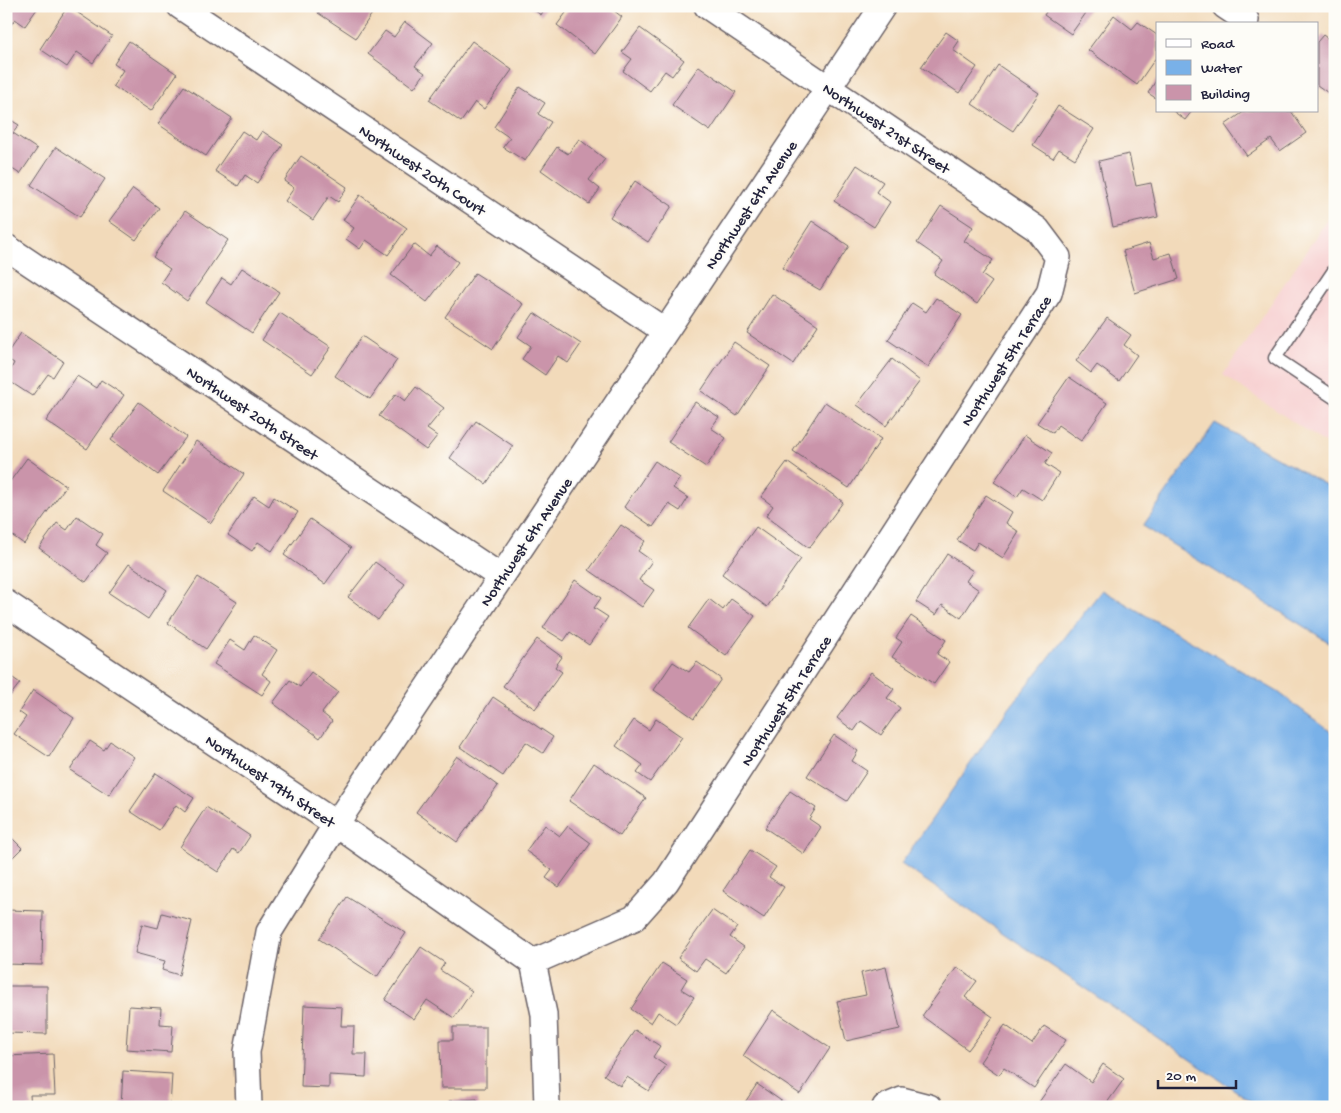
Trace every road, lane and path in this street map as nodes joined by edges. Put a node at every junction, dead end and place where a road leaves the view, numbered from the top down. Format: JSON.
{"nodes":[{"id":1,"x":180,"y":6,"type":"edge"},
{"id":2,"x":707,"y":6,"type":"edge"},
{"id":3,"x":883,"y":6,"type":"edge"},
{"id":4,"x":1226,"y":6,"type":"edge"},
{"id":5,"x":1246,"y":20,"type":"dead end"},
{"id":6,"x":828,"y":88,"type":"junction"},
{"id":7,"x":6,"y":247,"type":"edge"},
{"id":8,"x":1058,"y":257,"type":"joint"},
{"id":9,"x":1335,"y":269,"type":"edge"},
{"id":10,"x":665,"y":331,"type":"junction"},
{"id":11,"x":1335,"y":398,"type":"edge"},
{"id":12,"x":500,"y":577,"type":"junction"},
{"id":13,"x":6,"y":603,"type":"edge"},
{"id":14,"x":336,"y":824,"type":"junction"},
{"id":15,"x":533,"y":962,"type":"junction"},
{"id":16,"x":893,"y":1104,"type":"edge"},
{"id":17,"x":249,"y":1107,"type":"edge"},
{"id":18,"x":547,"y":1107,"type":"edge"},
{"id":19,"x":929,"y":1107,"type":"edge"}],
"edges":[{"from":1,"to":10,"type":"street","name":"Northwest 20th Court"},
{"from":2,"to":6,"type":"street","name":"Northwest 21st Street"},
{"from":3,"to":6,"type":"street","name":"Northwest 6th Avenue"},
{"from":4,"to":5,"type":"street"},
{"from":6,"to":8,"type":"street","name":"Northwest 21st Street"},
{"from":6,"to":10,"type":"street","name":"Northwest 6th Avenue"},
{"from":7,"to":12,"type":"street","name":"Northwest 20th Street"},
{"from":8,"to":15,"type":"street","name":"Northwest 5th Terrace"},
{"from":9,"to":11,"type":"lane"},
{"from":10,"to":12,"type":"street","name":"Northwest 6th Avenue"},
{"from":12,"to":14,"type":"street","name":"Northwest 6th Avenue"},
{"from":13,"to":14,"type":"street","name":"Northwest 19th Street"},
{"from":14,"to":15,"type":"street","name":"Northwest 19th Street"},
{"from":14,"to":17,"type":"street","name":"Northwest 6th Avenue"},
{"from":15,"to":18,"type":"street"},
{"from":16,"to":19,"type":"street"}]}
